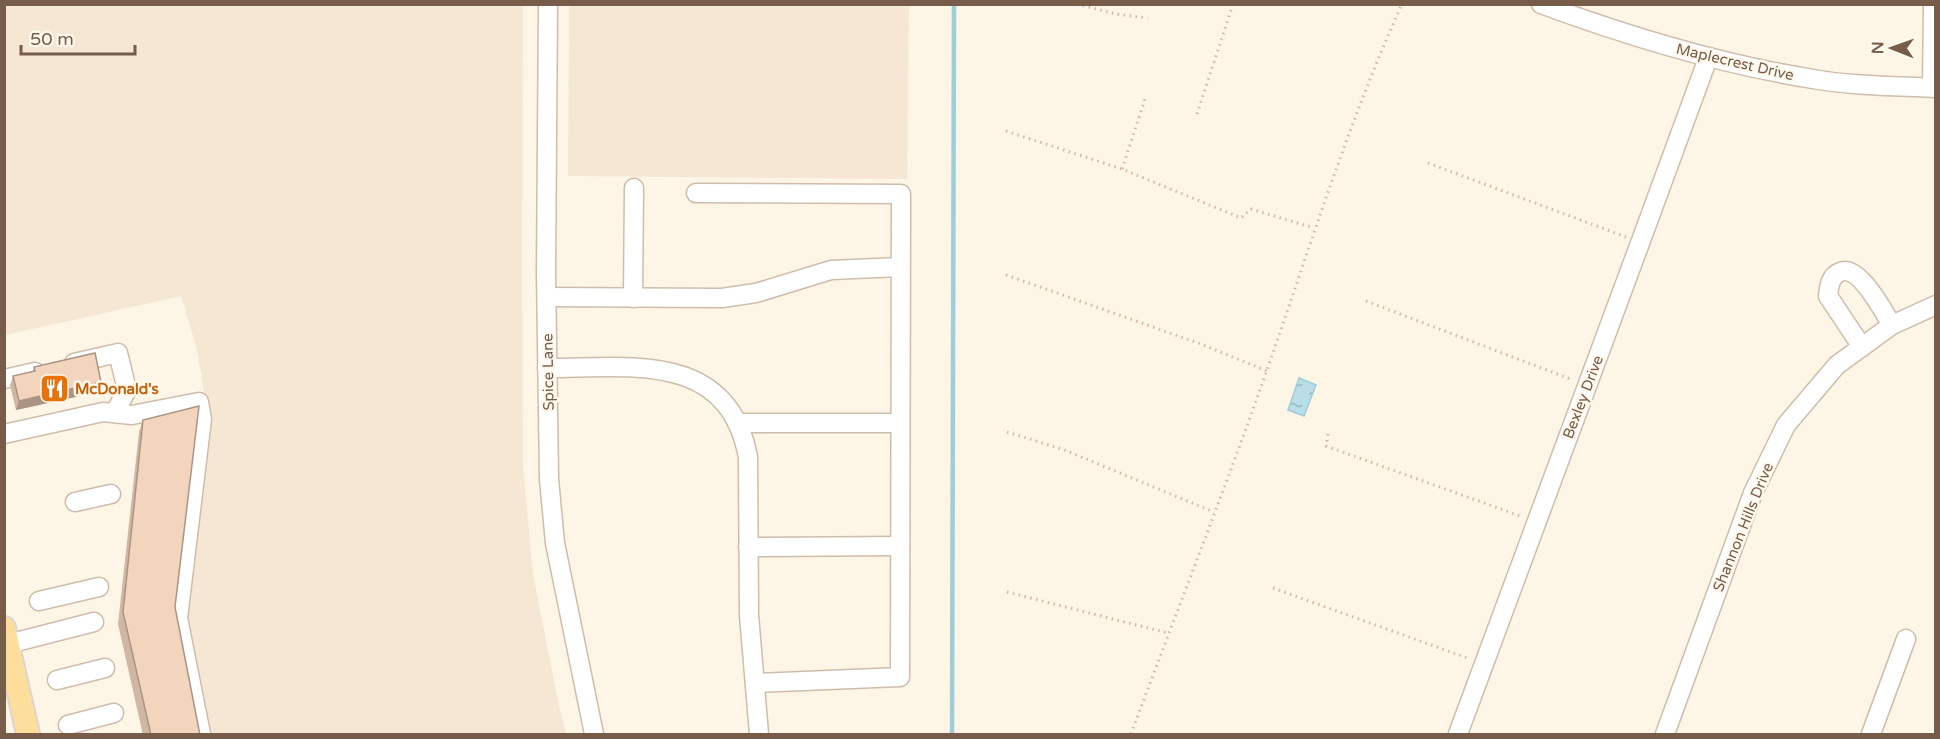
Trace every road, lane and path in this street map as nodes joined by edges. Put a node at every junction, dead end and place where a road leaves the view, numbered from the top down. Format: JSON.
{"nodes":[{"id":1,"x":548,"y":4,"type":"edge"},
{"id":2,"x":1077,"y":4,"type":"edge"},
{"id":3,"x":1233,"y":4,"type":"edge"},
{"id":4,"x":1402,"y":4,"type":"edge"},
{"id":5,"x":1540,"y":4,"type":"edge"},
{"id":6,"x":1933,"y":4,"type":"edge"},
{"id":7,"x":1092,"y":6,"type":"edge"},
{"id":8,"x":1148,"y":18,"type":"dead end"},
{"id":9,"x":1708,"y":58,"type":"junction"},
{"id":10,"x":1934,"y":88,"type":"edge"},
{"id":11,"x":1145,"y":99,"type":"dead end"},
{"id":12,"x":1197,"y":114,"type":"dead end"},
{"id":13,"x":1006,"y":131,"type":"dead end"},
{"id":14,"x":1428,"y":163,"type":"dead end"},
{"id":15,"x":1122,"y":169,"type":"junction"},
{"id":16,"x":634,"y":188,"type":"dead end"},
{"id":17,"x":696,"y":193,"type":"dead end"},
{"id":18,"x":1314,"y":228,"type":"junction"},
{"id":19,"x":1640,"y":242,"type":"junction"},
{"id":20,"x":900,"y":267,"type":"junction"},
{"id":21,"x":1006,"y":275,"type":"dead end"},
{"id":22,"x":547,"y":297,"type":"junction"},
{"id":23,"x":633,"y":298,"type":"junction"},
{"id":24,"x":1366,"y":301,"type":"dead end"},
{"id":25,"x":1935,"y":305,"type":"edge"},
{"id":26,"x":1892,"y":325,"type":"junction"},
{"id":27,"x":1862,"y":347,"type":"junction"},
{"id":28,"x":547,"y":368,"type":"junction"},
{"id":29,"x":1266,"y":371,"type":"junction"},
{"id":30,"x":4,"y":379,"type":"edge"},
{"id":31,"x":1588,"y":386,"type":"junction"},
{"id":32,"x":115,"y":412,"type":"junction"},
{"id":33,"x":737,"y":423,"type":"junction"},
{"id":34,"x":899,"y":423,"type":"junction"},
{"id":35,"x":1007,"y":432,"type":"dead end"},
{"id":36,"x":4,"y":434,"type":"edge"},
{"id":37,"x":1328,"y":434,"type":"dead end"},
{"id":38,"x":111,"y":494,"type":"dead end"},
{"id":39,"x":75,"y":502,"type":"dead end"},
{"id":40,"x":1214,"y":512,"type":"junction"},
{"id":41,"x":1536,"y":521,"type":"junction"},
{"id":42,"x":899,"y":546,"type":"junction"},
{"id":43,"x":748,"y":547,"type":"junction"},
{"id":44,"x":99,"y":587,"type":"dead end"},
{"id":45,"x":1273,"y":588,"type":"dead end"},
{"id":46,"x":1007,"y":592,"type":"dead end"},
{"id":47,"x":39,"y":601,"type":"dead end"},
{"id":48,"x":94,"y":622,"type":"dead end"},
{"id":49,"x":1168,"y":633,"type":"junction"},
{"id":50,"x":6,"y":639,"type":"edge"},
{"id":51,"x":1906,"y":639,"type":"dead end"},
{"id":52,"x":1483,"y":664,"type":"junction"},
{"id":53,"x":105,"y":668,"type":"dead end"},
{"id":54,"x":57,"y":680,"type":"dead end"},
{"id":55,"x":755,"y":683,"type":"junction"},
{"id":56,"x":114,"y":713,"type":"dead end"},
{"id":57,"x":68,"y":725,"type":"dead end"},
{"id":58,"x":28,"y":735,"type":"edge"},
{"id":59,"x":201,"y":735,"type":"edge"},
{"id":60,"x":594,"y":735,"type":"edge"},
{"id":61,"x":759,"y":735,"type":"edge"},
{"id":62,"x":1131,"y":735,"type":"edge"},
{"id":63,"x":1458,"y":735,"type":"edge"},
{"id":64,"x":1665,"y":735,"type":"edge"},
{"id":65,"x":1871,"y":735,"type":"edge"}],
"edges":[{"from":1,"to":22,"type":"street","name":"Spice Lane"},
{"from":2,"to":7,"type":"path"},
{"from":3,"to":12,"type":"path"},
{"from":4,"to":18,"type":"path"},
{"from":5,"to":9,"type":"street","name":"Maplecrest Drive"},
{"from":6,"to":10,"type":"street"},
{"from":7,"to":8,"type":"path"},
{"from":9,"to":10,"type":"street","name":"Maplecrest Drive"},
{"from":9,"to":19,"type":"street","name":"Bexley Drive"},
{"from":11,"to":15,"type":"path"},
{"from":13,"to":15,"type":"path"},
{"from":14,"to":19,"type":"path"},
{"from":15,"to":18,"type":"path"},
{"from":16,"to":23,"type":"street"},
{"from":17,"to":20,"type":"street"},
{"from":18,"to":29,"type":"path"},
{"from":19,"to":31,"type":"street","name":"Bexley Drive"},
{"from":20,"to":23,"type":"street"},
{"from":20,"to":34,"type":"street"},
{"from":21,"to":29,"type":"path"},
{"from":22,"to":23,"type":"street"},
{"from":22,"to":28,"type":"street","name":"Spice Lane"},
{"from":24,"to":31,"type":"path"},
{"from":25,"to":26,"type":"street","name":"Shannon Hills Drive"},
{"from":26,"to":27,"type":"street","name":"Shannon Hills Drive"},
{"from":26,"to":27,"type":"street"},
{"from":27,"to":64,"type":"street","name":"Shannon Hills Drive"},
{"from":28,"to":33,"type":"street"},
{"from":28,"to":60,"type":"street","name":"Spice Lane"},
{"from":29,"to":40,"type":"path"},
{"from":30,"to":32,"type":"street"},
{"from":31,"to":41,"type":"street","name":"Bexley Drive"},
{"from":32,"to":36,"type":"street"},
{"from":32,"to":59,"type":"street"},
{"from":33,"to":34,"type":"street"},
{"from":33,"to":43,"type":"street"},
{"from":34,"to":42,"type":"street"},
{"from":35,"to":40,"type":"path"},
{"from":37,"to":41,"type":"path"},
{"from":38,"to":39,"type":"street"},
{"from":40,"to":49,"type":"path"},
{"from":41,"to":52,"type":"street","name":"Bexley Drive"},
{"from":42,"to":43,"type":"street"},
{"from":42,"to":55,"type":"street"},
{"from":43,"to":55,"type":"street"},
{"from":44,"to":47,"type":"street"},
{"from":45,"to":52,"type":"path"},
{"from":46,"to":49,"type":"path"},
{"from":48,"to":50,"type":"street"},
{"from":49,"to":62,"type":"path"},
{"from":50,"to":58,"type":"main road"},
{"from":51,"to":65,"type":"street"},
{"from":52,"to":63,"type":"street","name":"Bexley Drive"},
{"from":53,"to":54,"type":"street"},
{"from":55,"to":61,"type":"street"},
{"from":56,"to":57,"type":"street"}]}
